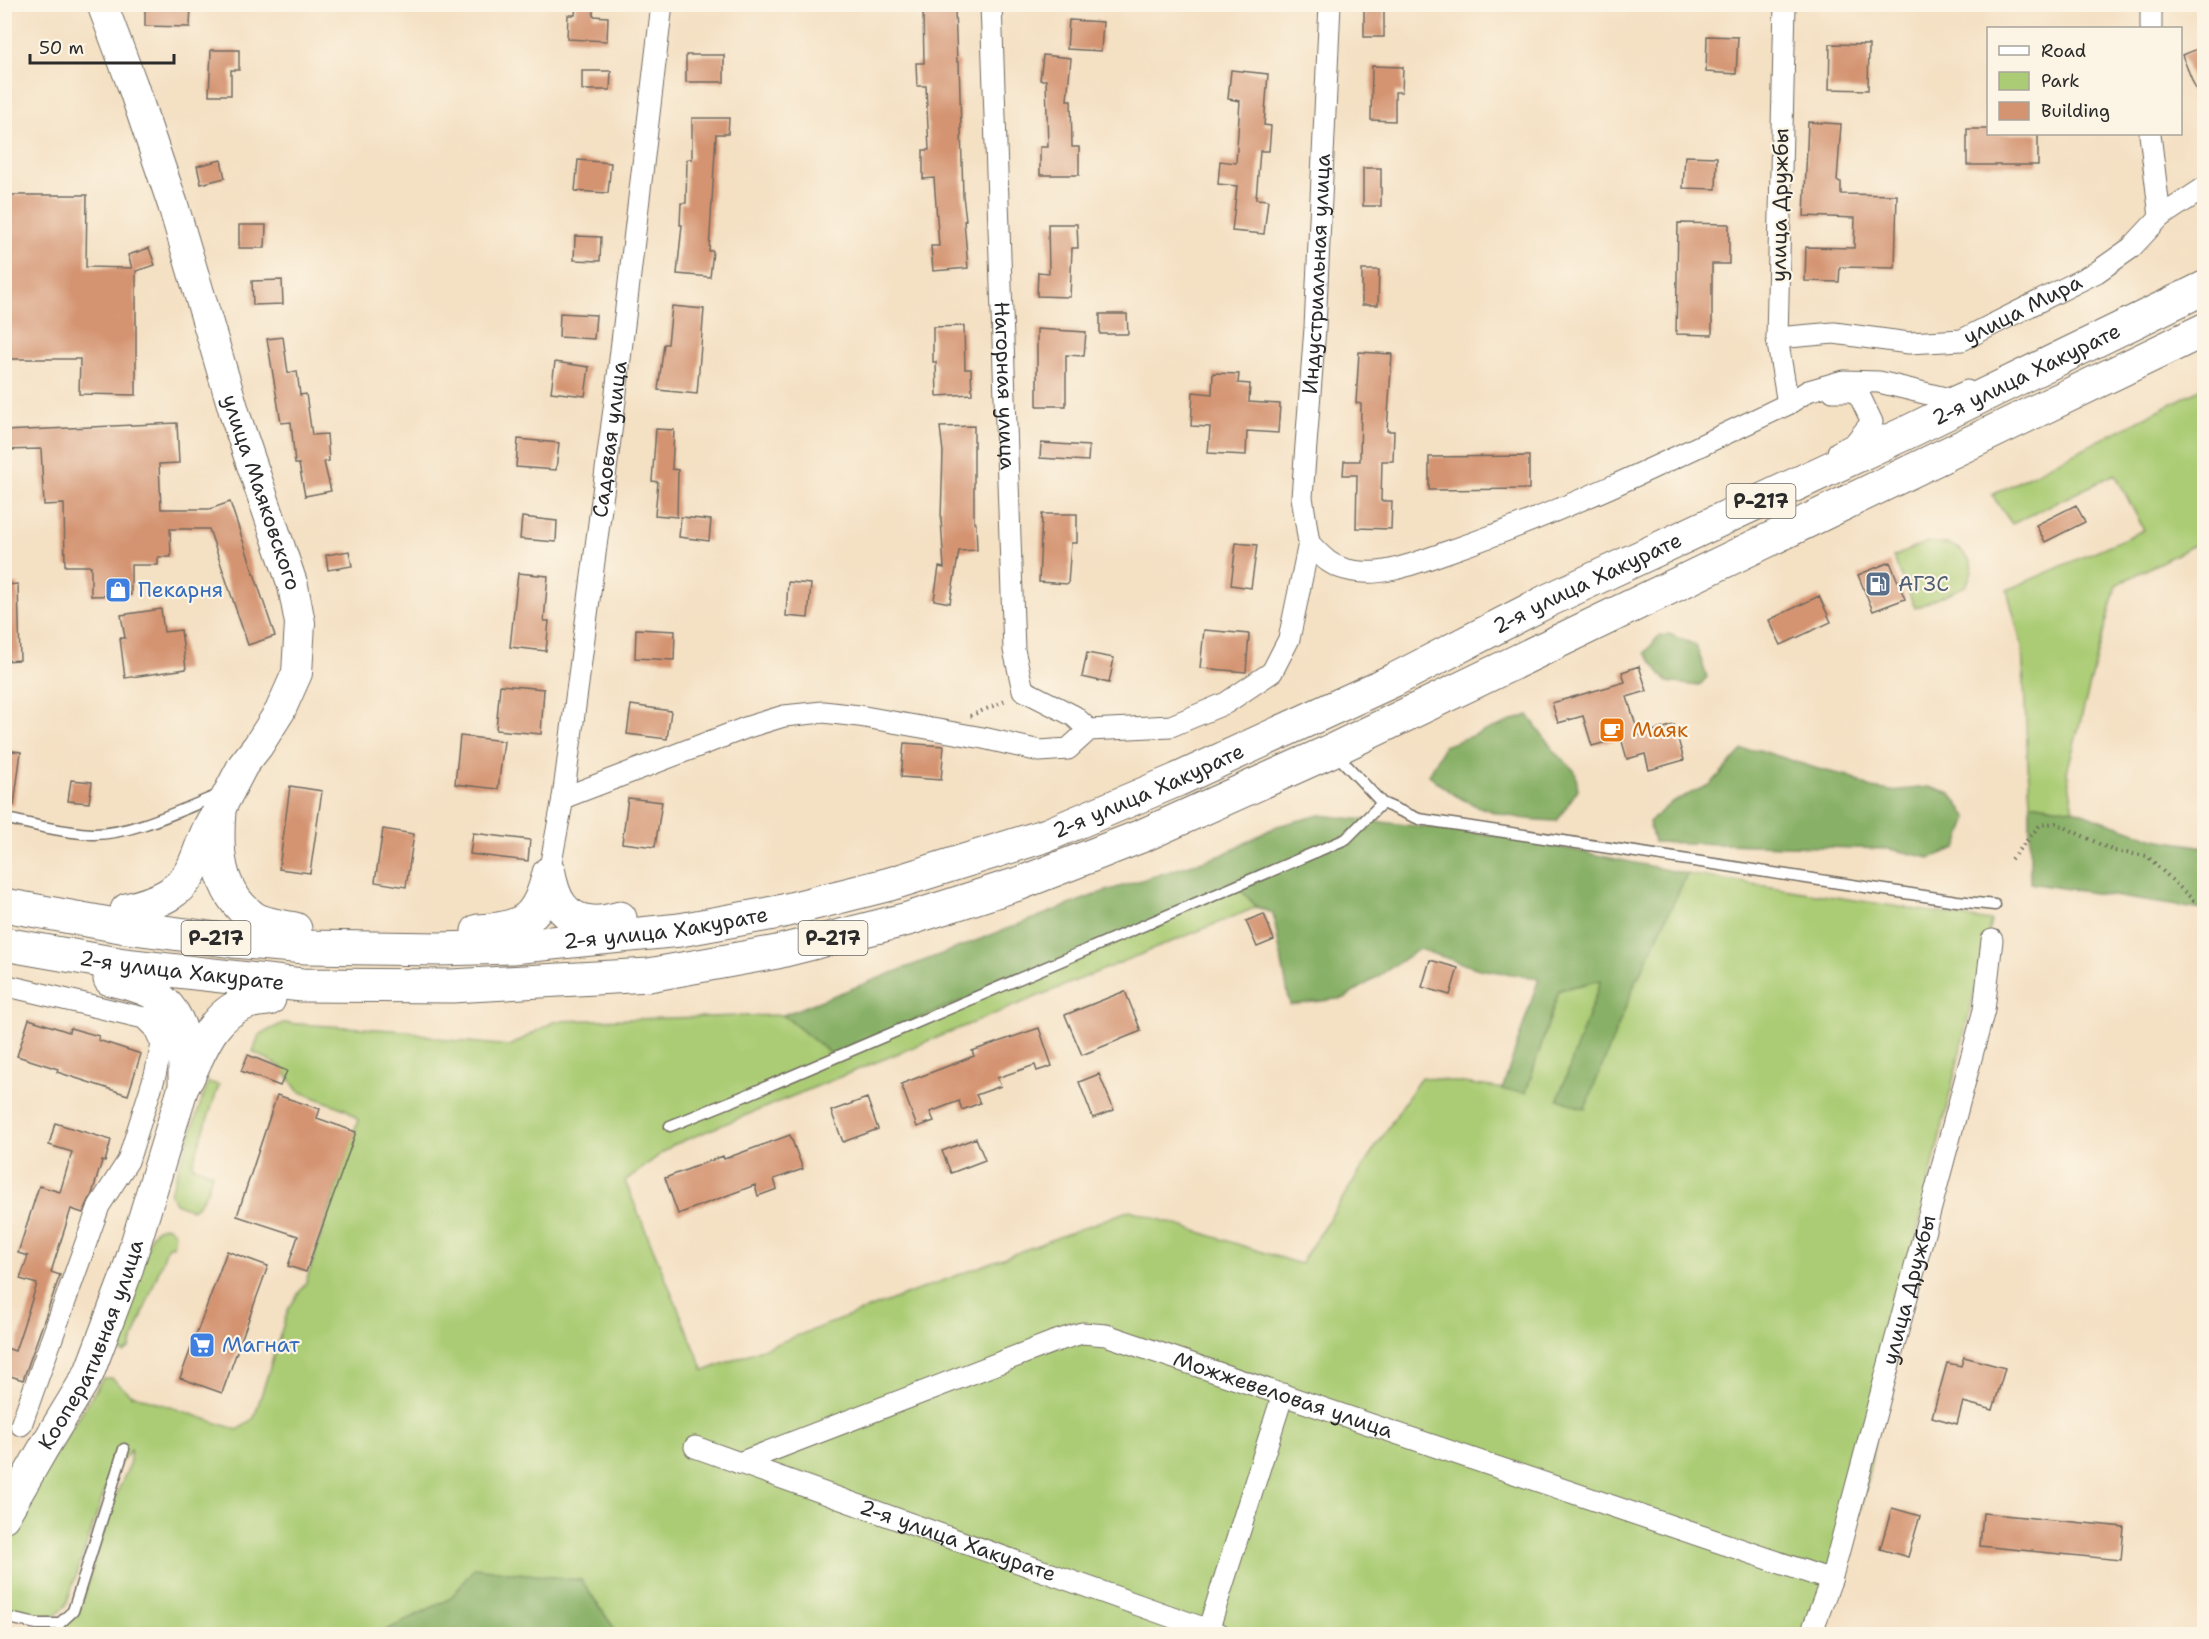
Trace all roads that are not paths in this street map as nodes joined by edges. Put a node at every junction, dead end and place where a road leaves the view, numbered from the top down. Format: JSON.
{"nodes":[{"id":1,"x":102,"y":4,"type":"edge"},
{"id":2,"x":662,"y":4,"type":"edge"},
{"id":3,"x":991,"y":4,"type":"edge"},
{"id":4,"x":1330,"y":4,"type":"edge"},
{"id":5,"x":1785,"y":4,"type":"edge"},
{"id":6,"x":2151,"y":4,"type":"edge"},
{"id":7,"x":2151,"y":27,"type":"edge"},
{"id":8,"x":2150,"y":135,"type":"edge"},
{"id":9,"x":2205,"y":188,"type":"edge"},
{"id":10,"x":2160,"y":217,"type":"junction"},
{"id":11,"x":2205,"y":281,"type":"edge"},
{"id":12,"x":2205,"y":288,"type":"edge"},
{"id":13,"x":2205,"y":330,"type":"edge"},
{"id":14,"x":1778,"y":338,"type":"junction"},
{"id":15,"x":1808,"y":391,"type":"junction"},
{"id":16,"x":1788,"y":404,"type":"junction"},
{"id":17,"x":1309,"y":543,"type":"junction"},
{"id":18,"x":1652,"y":552,"type":"junction"},
{"id":19,"x":1089,"y":730,"type":"junction"},
{"id":20,"x":1333,"y":750,"type":"junction"},
{"id":21,"x":563,"y":798,"type":"junction"},
{"id":22,"x":223,"y":801,"type":"junction"},
{"id":23,"x":1382,"y":803,"type":"junction"},
{"id":24,"x":1110,"y":808,"type":"junction"},
{"id":25,"x":4,"y":818,"type":"edge"},
{"id":26,"x":549,"y":873,"type":"junction"},
{"id":27,"x":4,"y":899,"type":"edge"},
{"id":28,"x":1995,"y":904,"type":"dead end"},
{"id":29,"x":4,"y":905,"type":"edge"},
{"id":30,"x":127,"y":910,"type":"junction"},
{"id":31,"x":592,"y":922,"type":"junction"},
{"id":32,"x":501,"y":930,"type":"junction"},
{"id":33,"x":303,"y":935,"type":"junction"},
{"id":34,"x":1992,"y":940,"type":"dead end"},
{"id":35,"x":4,"y":946,"type":"edge"},
{"id":36,"x":115,"y":980,"type":"junction"},
{"id":37,"x":4,"y":984,"type":"edge"},
{"id":38,"x":290,"y":995,"type":"junction"},
{"id":39,"x":162,"y":1045,"type":"joint"},
{"id":40,"x":185,"y":1082,"type":"junction"},
{"id":41,"x":670,"y":1126,"type":"dead end"},
{"id":42,"x":1283,"y":1394,"type":"junction"},
{"id":43,"x":21,"y":1425,"type":"dead end"},
{"id":44,"x":695,"y":1447,"type":"dead end"},
{"id":45,"x":124,"y":1449,"type":"dead end"},
{"id":46,"x":739,"y":1464,"type":"junction"},
{"id":47,"x":4,"y":1517,"type":"edge"},
{"id":48,"x":1831,"y":1580,"type":"junction"},
{"id":49,"x":4,"y":1617,"type":"edge"},
{"id":50,"x":1212,"y":1633,"type":"edge"},
{"id":51,"x":1811,"y":1635,"type":"edge"}],
"edges":[{"from":1,"to":22,"type":"main road","name":"улица Маяковского"},
{"from":2,"to":21,"type":"street","name":"Садовая улица"},
{"from":3,"to":19,"type":"street","name":"Нагорная улица"},
{"from":4,"to":17,"type":"street","name":"Индустриальная улица"},
{"from":5,"to":14,"type":"street","name":"улица Дружбы"},
{"from":6,"to":7,"type":"street"},
{"from":8,"to":10,"type":"street"},
{"from":9,"to":10,"type":"street","name":"улица Мира"},
{"from":10,"to":14,"type":"street","name":"улица Мира"},
{"from":11,"to":15,"type":"street"},
{"from":12,"to":18,"type":"main road","name":"2-я улица Хакурате","number":"Р-217"},
{"from":13,"to":20,"type":"main road","name":"2-я улица Хакурате","number":"Р-217"},
{"from":14,"to":16,"type":"street","name":"улица Дружбы"},
{"from":15,"to":16,"type":"street"},
{"from":15,"to":18,"type":"street"},
{"from":16,"to":17,"type":"street"},
{"from":17,"to":19,"type":"street"},
{"from":18,"to":24,"type":"main road","name":"2-я улица Хакурате","number":"Р-217"},
{"from":19,"to":21,"type":"street"},
{"from":20,"to":23,"type":"lane"},
{"from":20,"to":38,"type":"main road","name":"2-я улица Хакурате","number":"Р-217"},
{"from":21,"to":26,"type":"street","name":"Садовая улица"},
{"from":22,"to":25,"type":"lane"},
{"from":22,"to":30,"type":"main road"},
{"from":22,"to":33,"type":"main road"},
{"from":23,"to":28,"type":"lane"},
{"from":23,"to":41,"type":"lane"},
{"from":24,"to":31,"type":"main road"},
{"from":24,"to":33,"type":"main road","name":"2-я улица Хакурате","number":"Р-217"},
{"from":26,"to":31,"type":"main road"},
{"from":26,"to":32,"type":"main road"},
{"from":27,"to":30,"type":"main road"},
{"from":29,"to":33,"type":"main road","name":"2-я улица Хакурате","number":"Р-217"},
{"from":30,"to":33,"type":"main road"},
{"from":31,"to":32,"type":"main road"},
{"from":32,"to":33,"type":"main road"},
{"from":34,"to":48,"type":"street","name":"улица Дружбы"},
{"from":35,"to":36,"type":"main road"},
{"from":35,"to":38,"type":"main road","name":"2-я улица Хакурате","number":"Р-217"},
{"from":36,"to":38,"type":"main road"},
{"from":36,"to":40,"type":"main road"},
{"from":37,"to":39,"type":"street","name":"2-я улица Хакурате"},
{"from":38,"to":40,"type":"main road"},
{"from":39,"to":43,"type":"street","name":"Кооперативная улица"},
{"from":40,"to":47,"type":"main road","name":"Кооперативная улица"},
{"from":42,"to":46,"type":"street","name":"Можжевеловая улица"},
{"from":42,"to":48,"type":"street","name":"Можжевеловая улица"},
{"from":42,"to":50,"type":"street"},
{"from":44,"to":46,"type":"street","name":"2-я улица Хакурате"},
{"from":45,"to":49,"type":"lane"},
{"from":46,"to":50,"type":"street","name":"2-я улица Хакурате"},
{"from":48,"to":51,"type":"street","name":"улица Дружбы"}]}
